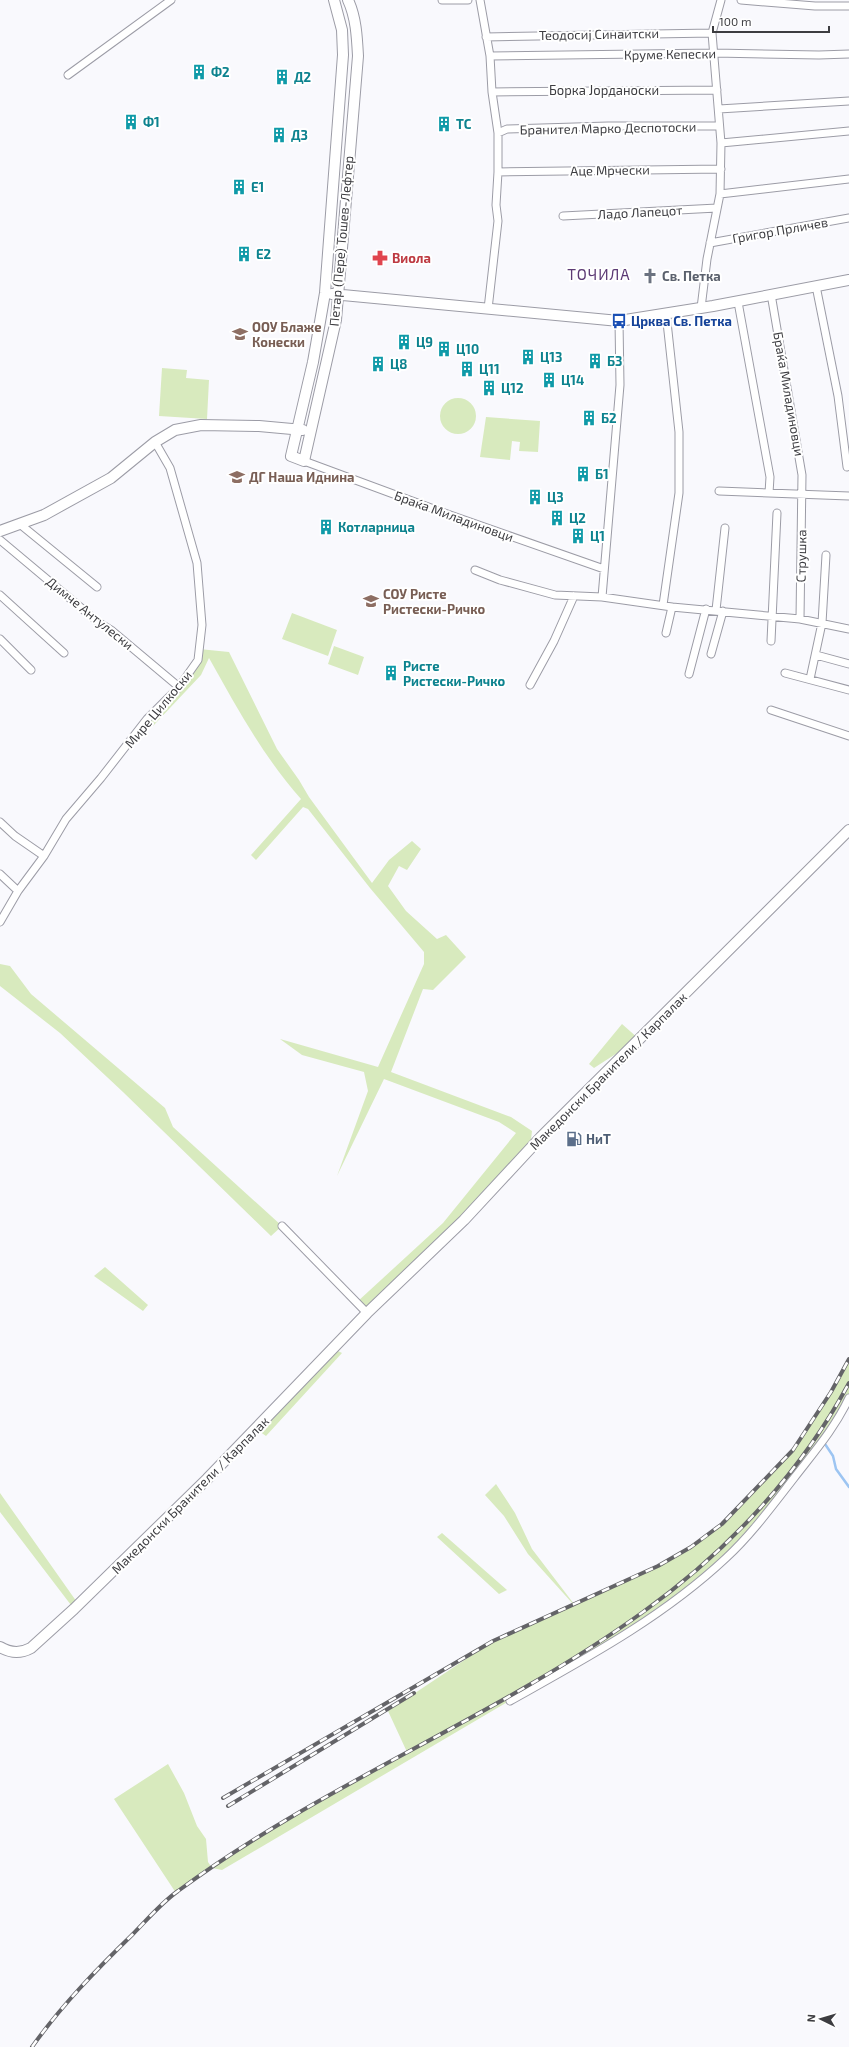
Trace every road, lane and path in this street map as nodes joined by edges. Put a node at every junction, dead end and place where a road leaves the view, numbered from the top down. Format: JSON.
{"nodes":[{"id":1,"x":171,"y":0,"type":"edge"},
{"id":2,"x":334,"y":0,"type":"edge"},
{"id":3,"x":348,"y":0,"type":"edge"},
{"id":4,"x":442,"y":0,"type":"edge"},
{"id":5,"x":468,"y":0,"type":"edge"},
{"id":6,"x":480,"y":0,"type":"edge"},
{"id":7,"x":722,"y":0,"type":"edge"},
{"id":8,"x":741,"y":0,"type":"edge"},
{"id":9,"x":849,"y":6,"type":"edge"},
{"id":10,"x":712,"y":33,"type":"junction"},
{"id":11,"x":486,"y":37,"type":"junction"},
{"id":12,"x":715,"y":53,"type":"junction"},
{"id":13,"x":849,"y":54,"type":"edge"},
{"id":14,"x":490,"y":56,"type":"junction"},
{"id":15,"x":68,"y":75,"type":"dead end"},
{"id":16,"x":717,"y":90,"type":"junction"},
{"id":17,"x":492,"y":92,"type":"junction"},
{"id":18,"x":849,"y":101,"type":"edge"},
{"id":19,"x":719,"y":108,"type":"junction"},
{"id":20,"x":718,"y":126,"type":"junction"},
{"id":21,"x":849,"y":131,"type":"edge"},
{"id":22,"x":498,"y":133,"type":"junction"},
{"id":23,"x":721,"y":143,"type":"junction"},
{"id":24,"x":721,"y":169,"type":"junction"},
{"id":25,"x":498,"y":172,"type":"junction"},
{"id":26,"x":849,"y":179,"type":"edge"},
{"id":27,"x":720,"y":194,"type":"junction"},
{"id":28,"x":717,"y":208,"type":"junction"},
{"id":29,"x":563,"y":216,"type":"dead end"},
{"id":30,"x":849,"y":218,"type":"edge"},
{"id":31,"x":710,"y":243,"type":"junction"},
{"id":32,"x":849,"y":280,"type":"edge"},
{"id":33,"x":816,"y":286,"type":"junction"},
{"id":34,"x":325,"y":293,"type":"junction"},
{"id":35,"x":771,"y":294,"type":"junction"},
{"id":36,"x":338,"y":295,"type":"junction"},
{"id":37,"x":738,"y":302,"type":"junction"},
{"id":38,"x":701,"y":308,"type":"junction"},
{"id":39,"x":488,"y":309,"type":"junction"},
{"id":40,"x":666,"y":313,"type":"junction"},
{"id":41,"x":619,"y":321,"type":"junction"},
{"id":42,"x":297,"y":429,"type":"junction"},
{"id":43,"x":311,"y":431,"type":"junction"},
{"id":44,"x":155,"y":442,"type":"junction"},
{"id":45,"x":304,"y":461,"type":"junction"},
{"id":46,"x":847,"y":467,"type":"dead end"},
{"id":47,"x":719,"y":491,"type":"dead end"},
{"id":48,"x":769,"y":493,"type":"junction"},
{"id":49,"x":802,"y":494,"type":"junction"},
{"id":50,"x":849,"y":496,"type":"edge"},
{"id":51,"x":777,"y":513,"type":"dead end"},
{"id":52,"x":21,"y":525,"type":"junction"},
{"id":53,"x":725,"y":528,"type":"dead end"},
{"id":54,"x":0,"y":531,"type":"edge"},
{"id":55,"x":0,"y":540,"type":"edge"},
{"id":56,"x":826,"y":555,"type":"dead end"},
{"id":57,"x":604,"y":569,"type":"junction"},
{"id":58,"x":475,"y":570,"type":"dead end"},
{"id":59,"x":97,"y":586,"type":"dead end"},
{"id":60,"x":0,"y":595,"type":"edge"},
{"id":61,"x":574,"y":596,"type":"junction"},
{"id":62,"x":602,"y":597,"type":"junction"},
{"id":63,"x":663,"y":605,"type":"junction"},
{"id":64,"x":672,"y":607,"type":"junction"},
{"id":65,"x":706,"y":609,"type":"junction"},
{"id":66,"x":719,"y":611,"type":"junction"},
{"id":67,"x":773,"y":616,"type":"junction"},
{"id":68,"x":800,"y":619,"type":"junction"},
{"id":69,"x":822,"y":623,"type":"junction"},
{"id":70,"x":849,"y":629,"type":"edge"},
{"id":71,"x":666,"y":632,"type":"dead end"},
{"id":72,"x":0,"y":639,"type":"edge"},
{"id":73,"x":771,"y":641,"type":"dead end"},
{"id":74,"x":64,"y":653,"type":"dead end"},
{"id":75,"x":711,"y":654,"type":"dead end"},
{"id":76,"x":816,"y":654,"type":"junction"},
{"id":77,"x":849,"y":664,"type":"edge"},
{"id":78,"x":31,"y":670,"type":"dead end"},
{"id":79,"x":785,"y":673,"type":"dead end"},
{"id":80,"x":689,"y":674,"type":"dead end"},
{"id":81,"x":810,"y":679,"type":"junction"},
{"id":82,"x":530,"y":685,"type":"dead end"},
{"id":83,"x":179,"y":686,"type":"junction"},
{"id":84,"x":849,"y":690,"type":"edge"},
{"id":85,"x":771,"y":710,"type":"dead end"},
{"id":86,"x":849,"y":736,"type":"edge"},
{"id":87,"x":0,"y":822,"type":"edge"},
{"id":88,"x":849,"y":830,"type":"edge"},
{"id":89,"x":44,"y":856,"type":"junction"},
{"id":90,"x":0,"y":874,"type":"edge"},
{"id":91,"x":18,"y":891,"type":"junction"},
{"id":92,"x":0,"y":922,"type":"edge"},
{"id":93,"x":282,"y":1226,"type":"dead end"},
{"id":94,"x":367,"y":1313,"type":"junction"},
{"id":95,"x":849,"y":1398,"type":"edge"},
{"id":96,"x":0,"y":1647,"type":"edge"},
{"id":97,"x":510,"y":1701,"type":"dead end"}],
"edges":[{"from":1,"to":15,"type":"street"},
{"from":2,"to":34,"type":"street","name":"Петар (Пере) Тошев-Лефтер"},
{"from":3,"to":36,"type":"street","name":"Петар (Пере) Тошев-Лефтер"},
{"from":4,"to":5,"type":"street"},
{"from":6,"to":11,"type":"street"},
{"from":7,"to":10,"type":"street"},
{"from":8,"to":9,"type":"street"},
{"from":10,"to":11,"type":"street","name":"Теодосиј Синаитски"},
{"from":10,"to":12,"type":"street"},
{"from":11,"to":14,"type":"street"},
{"from":12,"to":13,"type":"street","name":"Круме Кепески"},
{"from":12,"to":14,"type":"street","name":"Круме Кепески"},
{"from":12,"to":16,"type":"street"},
{"from":14,"to":17,"type":"street"},
{"from":16,"to":17,"type":"street","name":"Борка Јорданоски"},
{"from":16,"to":19,"type":"street"},
{"from":17,"to":22,"type":"street"},
{"from":18,"to":19,"type":"street"},
{"from":19,"to":20,"type":"street"},
{"from":20,"to":22,"type":"street","name":"Бранител Марко Деспотоски"},
{"from":20,"to":23,"type":"street"},
{"from":21,"to":23,"type":"street"},
{"from":22,"to":25,"type":"street"},
{"from":23,"to":24,"type":"street"},
{"from":24,"to":25,"type":"street","name":"Аце Мрчески"},
{"from":24,"to":27,"type":"street"},
{"from":25,"to":39,"type":"street"},
{"from":26,"to":27,"type":"street"},
{"from":27,"to":28,"type":"street"},
{"from":28,"to":29,"type":"street","name":"Ладо Лапецот"},
{"from":28,"to":31,"type":"street"},
{"from":30,"to":31,"type":"street","name":"Григор Прличев"},
{"from":31,"to":38,"type":"street"},
{"from":32,"to":33,"type":"street"},
{"from":33,"to":35,"type":"street"},
{"from":33,"to":46,"type":"street"},
{"from":34,"to":36,"type":"street"},
{"from":34,"to":42,"type":"street","name":"Петар (Пере) Тошев-Лефтер"},
{"from":35,"to":37,"type":"street"},
{"from":35,"to":49,"type":"street","name":"Браќа Миладиновци"},
{"from":36,"to":39,"type":"street"},
{"from":36,"to":43,"type":"street","name":"Петар (Пере) Тошев-Лефтер"},
{"from":37,"to":38,"type":"street"},
{"from":37,"to":48,"type":"street"},
{"from":38,"to":40,"type":"street"},
{"from":39,"to":41,"type":"street"},
{"from":40,"to":41,"type":"street"},
{"from":40,"to":63,"type":"street"},
{"from":41,"to":57,"type":"street"},
{"from":42,"to":43,"type":"street"},
{"from":42,"to":44,"type":"street"},
{"from":42,"to":45,"type":"street","name":"Петар (Пере) Тошев-Лефтер"},
{"from":43,"to":45,"type":"street","name":"Петар (Пере) Тошев-Лефтер"},
{"from":44,"to":52,"type":"street"},
{"from":44,"to":83,"type":"street","name":"Мире Цилкоски"},
{"from":45,"to":57,"type":"street","name":"Браќа Миладиновци"},
{"from":47,"to":48,"type":"street"},
{"from":48,"to":49,"type":"street"},
{"from":49,"to":50,"type":"street"},
{"from":49,"to":68,"type":"street","name":"Струшка"},
{"from":51,"to":67,"type":"street","name":"Струшка"},
{"from":52,"to":54,"type":"street"},
{"from":52,"to":59,"type":"street","name":"Димче Антулески"},
{"from":53,"to":66,"type":"street"},
{"from":55,"to":83,"type":"street","name":"Димче Антулески"},
{"from":56,"to":69,"type":"street","name":"Струшка"},
{"from":57,"to":62,"type":"street"},
{"from":58,"to":61,"type":"street"},
{"from":60,"to":74,"type":"street"},
{"from":61,"to":62,"type":"street"},
{"from":61,"to":82,"type":"street"},
{"from":62,"to":63,"type":"street"},
{"from":63,"to":64,"type":"street"},
{"from":64,"to":65,"type":"street"},
{"from":64,"to":71,"type":"street"},
{"from":65,"to":66,"type":"street"},
{"from":65,"to":80,"type":"street"},
{"from":66,"to":67,"type":"street"},
{"from":66,"to":75,"type":"street"},
{"from":67,"to":68,"type":"street"},
{"from":67,"to":73,"type":"street","name":"Струшка"},
{"from":68,"to":69,"type":"street"},
{"from":69,"to":70,"type":"street"},
{"from":69,"to":76,"type":"street","name":"Струшка"},
{"from":72,"to":78,"type":"street"},
{"from":76,"to":77,"type":"street"},
{"from":76,"to":81,"type":"street","name":"Струшка"},
{"from":79,"to":81,"type":"street"},
{"from":81,"to":84,"type":"street"},
{"from":83,"to":89,"type":"street","name":"Мире Цилкоски"},
{"from":85,"to":86,"type":"street"},
{"from":87,"to":89,"type":"street"},
{"from":88,"to":94,"type":"street","name":"Македонски Бранители / Карпалак"},
{"from":89,"to":91,"type":"street","name":"Мире Цилкоски"},
{"from":90,"to":91,"type":"street"},
{"from":91,"to":92,"type":"street","name":"Мире Цилкоски"},
{"from":93,"to":94,"type":"street"},
{"from":94,"to":96,"type":"street","name":"Македонски Бранители / Карпалак"},
{"from":95,"to":97,"type":"street"}]}
